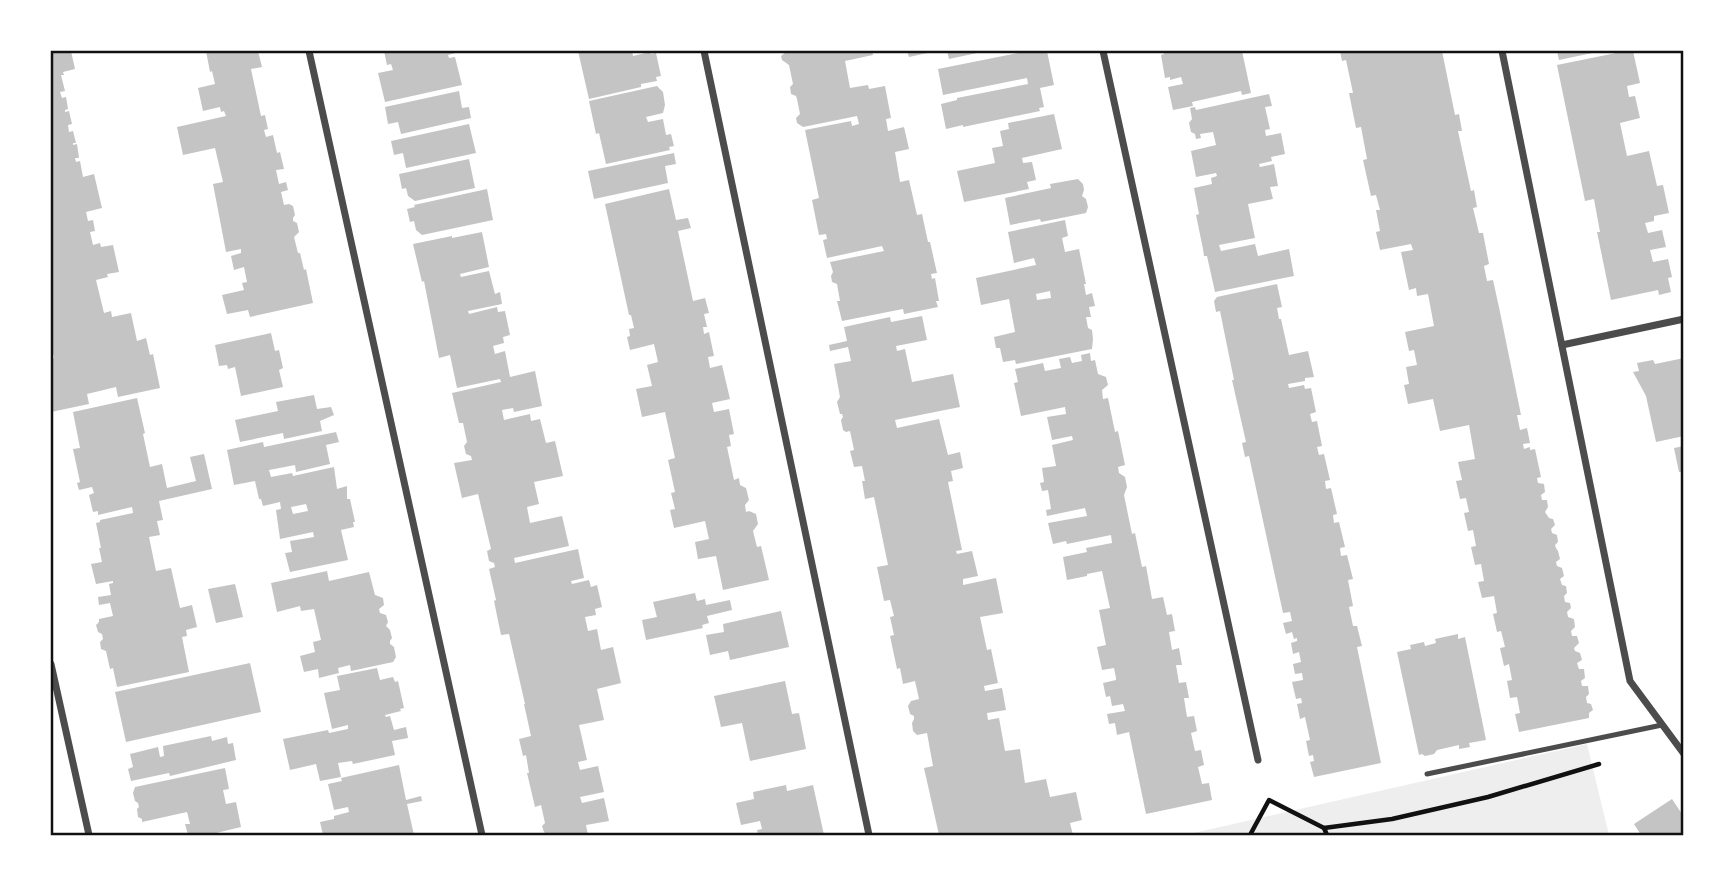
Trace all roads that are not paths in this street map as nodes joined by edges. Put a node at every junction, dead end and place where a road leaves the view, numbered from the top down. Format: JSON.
{"nodes":[{"id":1,"x":309,"y":51,"type":"edge"},
{"id":2,"x":704,"y":51,"type":"edge"},
{"id":3,"x":1103,"y":51,"type":"edge"},
{"id":4,"x":1502,"y":51,"type":"edge"},
{"id":5,"x":1684,"y":319,"type":"edge"},
{"id":6,"x":1562,"y":345,"type":"junction"},
{"id":7,"x":51,"y":664,"type":"edge"},
{"id":8,"x":1662,"y":725,"type":"junction"},
{"id":9,"x":1684,"y":754,"type":"edge"},
{"id":10,"x":1258,"y":760,"type":"dead end"},
{"id":11,"x":1427,"y":774,"type":"dead end"},
{"id":12,"x":89,"y":835,"type":"edge"},
{"id":13,"x":482,"y":835,"type":"edge"},
{"id":14,"x":869,"y":835,"type":"edge"}],
"edges":[{"from":1,"to":13,"type":"street"},
{"from":2,"to":14,"type":"street"},
{"from":3,"to":10,"type":"street"},
{"from":4,"to":6,"type":"street"},
{"from":5,"to":6,"type":"street"},
{"from":6,"to":8,"type":"street"},
{"from":7,"to":12,"type":"street"},
{"from":8,"to":9,"type":"street"},
{"from":8,"to":11,"type":"lane"}]}
